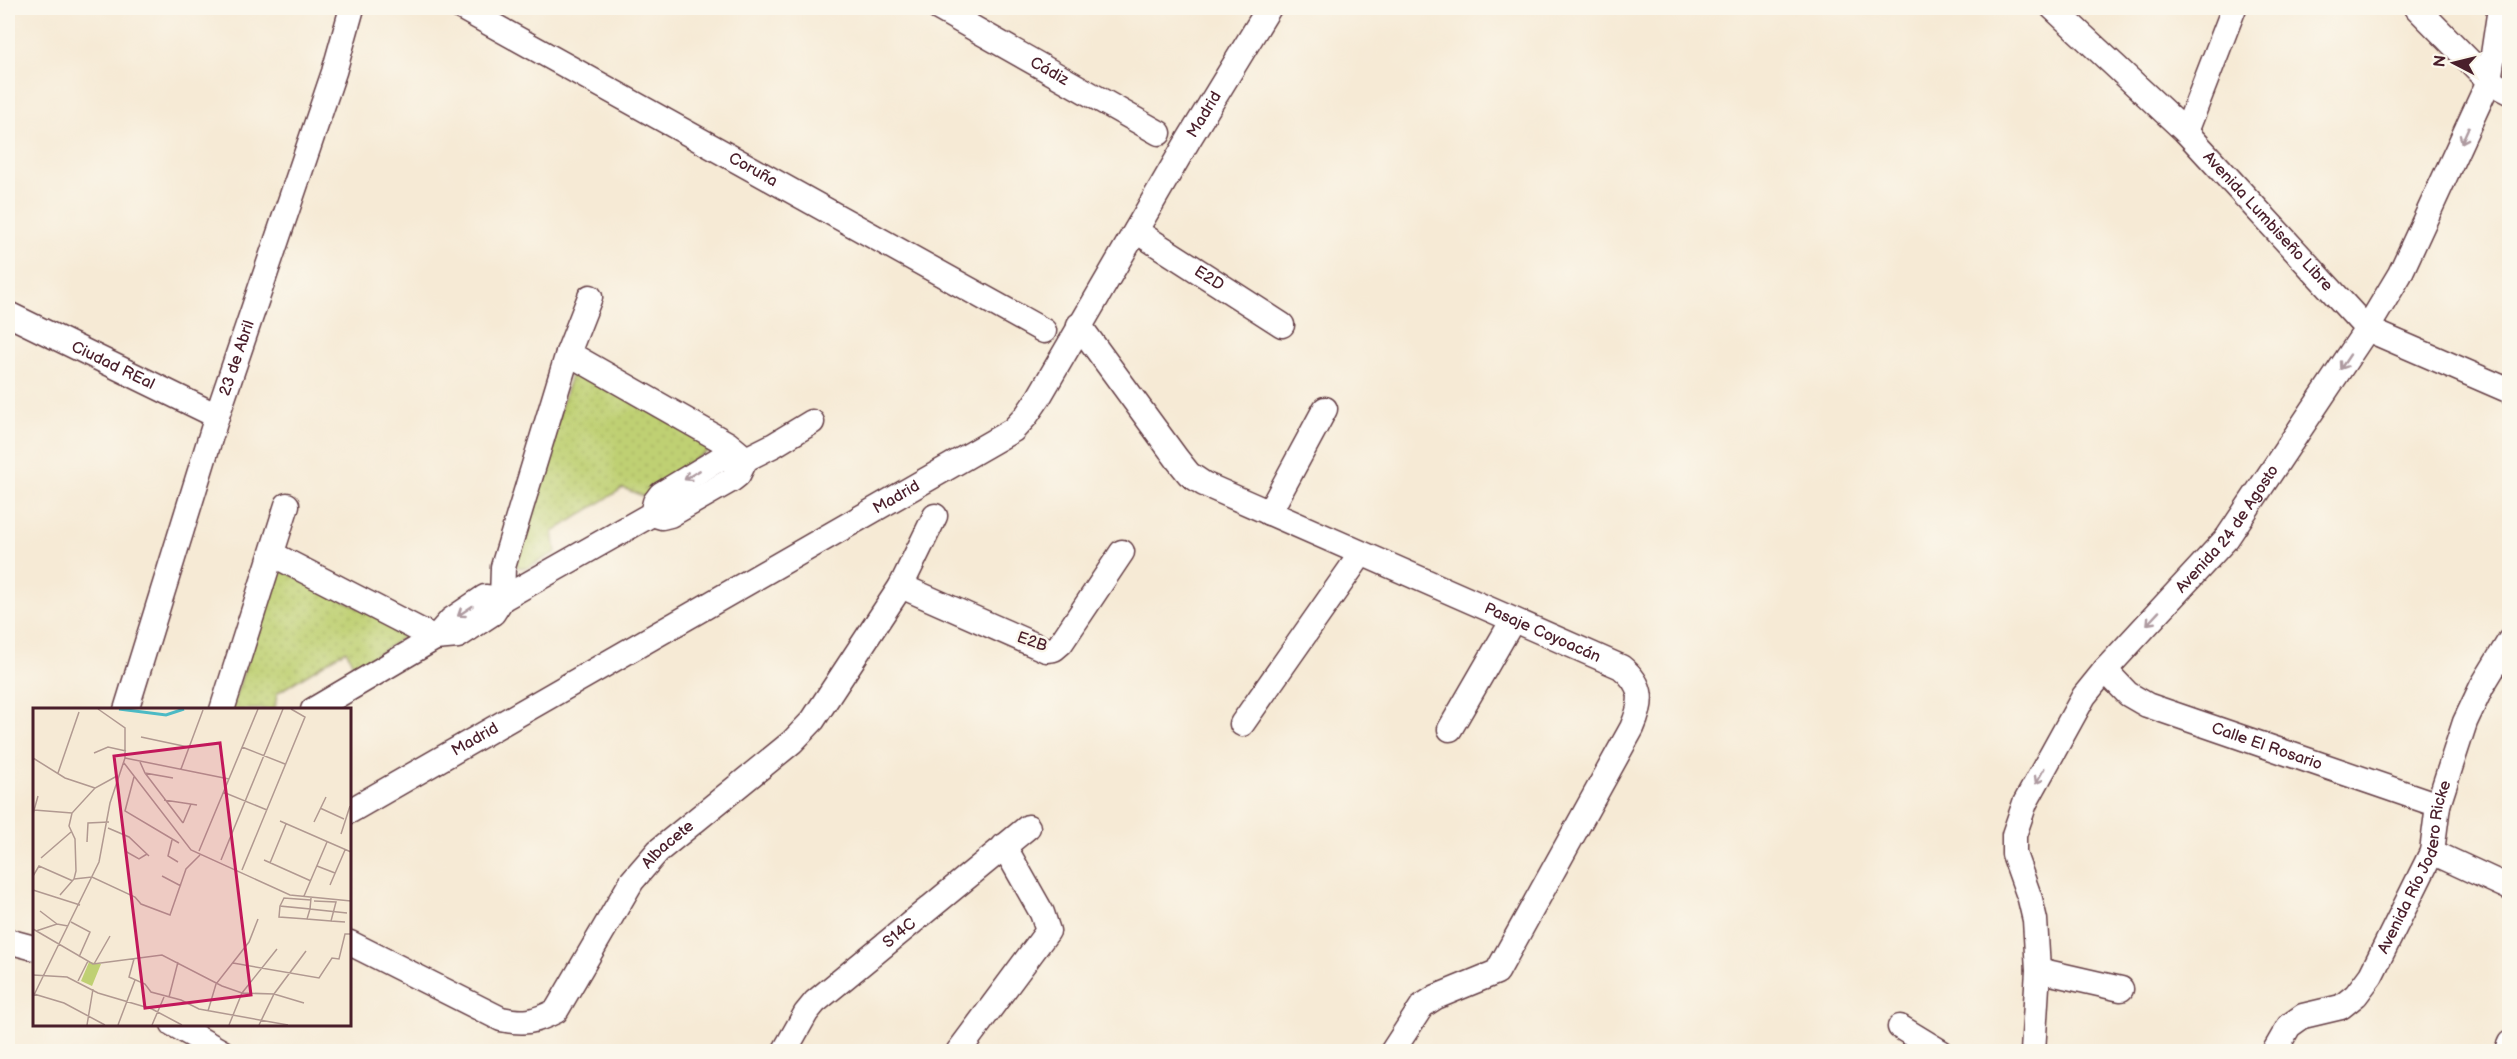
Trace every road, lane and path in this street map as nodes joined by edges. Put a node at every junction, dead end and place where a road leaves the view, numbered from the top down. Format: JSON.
{"nodes":[{"id":1,"x":352,"y":8,"type":"edge"},
{"id":2,"x":462,"y":8,"type":"edge"},
{"id":3,"x":938,"y":8,"type":"edge"},
{"id":4,"x":1269,"y":8,"type":"edge"},
{"id":5,"x":2053,"y":8,"type":"edge"},
{"id":6,"x":2234,"y":8,"type":"edge"},
{"id":7,"x":2417,"y":8,"type":"edge"},
{"id":8,"x":2500,"y":8,"type":"edge"},
{"id":9,"x":493,"y":15,"type":"edge"},
{"id":10,"x":2499,"y":87,"type":"edge"},
{"id":11,"x":2186,"y":132,"type":"junction"},
{"id":12,"x":1159,"y":133,"type":"dead end"},
{"id":13,"x":1136,"y":231,"type":"junction"},
{"id":14,"x":590,"y":297,"type":"dead end"},
{"id":15,"x":8,"y":315,"type":"edge"},
{"id":16,"x":1080,"y":325,"type":"junction"},
{"id":17,"x":1282,"y":325,"type":"dead end"},
{"id":18,"x":2367,"y":328,"type":"junction"},
{"id":19,"x":1044,"y":331,"type":"dead end"},
{"id":20,"x":568,"y":353,"type":"junction"},
{"id":21,"x":2510,"y":391,"type":"edge"},
{"id":22,"x":1325,"y":409,"type":"dead end"},
{"id":23,"x":217,"y":416,"type":"junction"},
{"id":24,"x":812,"y":422,"type":"dead end"},
{"id":25,"x":746,"y":459,"type":"junction"},
{"id":26,"x":287,"y":505,"type":"dead end"},
{"id":27,"x":1269,"y":513,"type":"junction"},
{"id":28,"x":935,"y":516,"type":"dead end"},
{"id":29,"x":1122,"y":552,"type":"dead end"},
{"id":30,"x":272,"y":554,"type":"junction"},
{"id":31,"x":1361,"y":554,"type":"junction"},
{"id":32,"x":901,"y":586,"type":"junction"},
{"id":33,"x":502,"y":599,"type":"junction"},
{"id":34,"x":1514,"y":620,"type":"junction"},
{"id":35,"x":435,"y":638,"type":"junction"},
{"id":36,"x":2510,"y":640,"type":"edge"},
{"id":37,"x":2105,"y":670,"type":"junction"},
{"id":38,"x":127,"y":708,"type":"edge"},
{"id":39,"x":223,"y":708,"type":"edge"},
{"id":40,"x":316,"y":708,"type":"edge"},
{"id":41,"x":1242,"y":724,"type":"dead end"},
{"id":42,"x":1450,"y":729,"type":"dead end"},
{"id":43,"x":2438,"y":805,"type":"junction"},
{"id":44,"x":351,"y":810,"type":"edge"},
{"id":45,"x":1028,"y":827,"type":"dead end"},
{"id":46,"x":1004,"y":846,"type":"junction"},
{"id":47,"x":2432,"y":852,"type":"junction"},
{"id":48,"x":2510,"y":888,"type":"edge"},
{"id":49,"x":8,"y":941,"type":"edge"},
{"id":50,"x":351,"y":944,"type":"edge"},
{"id":51,"x":33,"y":948,"type":"edge"},
{"id":52,"x":2038,"y":970,"type":"junction"},
{"id":53,"x":2121,"y":988,"type":"dead end"},
{"id":54,"x":176,"y":1026,"type":"edge"},
{"id":55,"x":1900,"y":1027,"type":"dead end"},
{"id":56,"x":2510,"y":1043,"type":"edge"},
{"id":57,"x":200,"y":1045,"type":"edge"},
{"id":58,"x":222,"y":1052,"type":"edge"},
{"id":59,"x":784,"y":1052,"type":"edge"},
{"id":60,"x":958,"y":1052,"type":"edge"},
{"id":61,"x":1392,"y":1052,"type":"edge"},
{"id":62,"x":1941,"y":1052,"type":"edge"},
{"id":63,"x":2033,"y":1052,"type":"edge"},
{"id":64,"x":2274,"y":1052,"type":"edge"},
{"id":65,"x":2506,"y":1052,"type":"edge"}],
"edges":[{"from":1,"to":23,"type":"street","name":"23 de Abril"},
{"from":2,"to":9,"type":"street","name":"Coruña"},
{"from":3,"to":12,"type":"street","name":"Cádiz"},
{"from":4,"to":13,"type":"street","name":"Madrid"},
{"from":5,"to":11,"type":"street","name":"Avenida Lumbiseño Libre"},
{"from":6,"to":11,"type":"street"},
{"from":7,"to":10,"type":"street"},
{"from":8,"to":10,"type":"street","name":"Avenida 24 de Agosto"},
{"from":9,"to":19,"type":"street","name":"Coruña"},
{"from":10,"to":18,"type":"street","name":"Avenida 24 de Agosto","one_way":true},
{"from":11,"to":18,"type":"street","name":"Avenida Lumbiseño Libre"},
{"from":13,"to":16,"type":"street","name":"Madrid"},
{"from":13,"to":17,"type":"street","name":"E2D"},
{"from":14,"to":20,"type":"street"},
{"from":15,"to":23,"type":"street","name":"Ciudad REal"},
{"from":16,"to":27,"type":"street","name":"Pasaje Coyoacán"},
{"from":16,"to":44,"type":"street","name":"Madrid"},
{"from":18,"to":21,"type":"street","name":"Avenida Lumbiseño Libre"},
{"from":18,"to":37,"type":"street","name":"Avenida 24 de Agosto","one_way":true},
{"from":20,"to":25,"type":"street"},
{"from":20,"to":33,"type":"street"},
{"from":22,"to":27,"type":"street"},
{"from":23,"to":38,"type":"street","name":"23 de Abril"},
{"from":24,"to":25,"type":"street"},
{"from":25,"to":33,"type":"street"},
{"from":26,"to":30,"type":"street"},
{"from":27,"to":31,"type":"street","name":"Pasaje Coyoacán"},
{"from":28,"to":32,"type":"street","name":"Albacete"},
{"from":29,"to":32,"type":"street","name":"E2B"},
{"from":30,"to":35,"type":"street"},
{"from":30,"to":39,"type":"street"},
{"from":31,"to":34,"type":"street","name":"Pasaje Coyoacán"},
{"from":31,"to":41,"type":"street"},
{"from":32,"to":50,"type":"street","name":"Albacete"},
{"from":33,"to":35,"type":"street"},
{"from":34,"to":42,"type":"street"},
{"from":34,"to":61,"type":"street","name":"Pasaje Coyoacán"},
{"from":35,"to":40,"type":"street"},
{"from":36,"to":43,"type":"street","name":"Avenida Río Jodero Ricke"},
{"from":37,"to":43,"type":"street","name":"Calle El Rosario"},
{"from":37,"to":52,"type":"street","name":"Avenida 24 de Agosto","one_way":true},
{"from":43,"to":47,"type":"street","name":"Avenida Río Jodero Ricke"},
{"from":45,"to":46,"type":"street","name":"S14C"},
{"from":46,"to":59,"type":"street","name":"S14C"},
{"from":46,"to":60,"type":"street"},
{"from":47,"to":48,"type":"street"},
{"from":47,"to":64,"type":"street","name":"Avenida Río Jodero Ricke"},
{"from":49,"to":51,"type":"street"},
{"from":52,"to":53,"type":"street"},
{"from":52,"to":63,"type":"street","name":"Avenida 24 de Agosto"},
{"from":54,"to":57,"type":"street"},
{"from":55,"to":62,"type":"street"},
{"from":56,"to":65,"type":"street"},
{"from":57,"to":58,"type":"street"}]}
